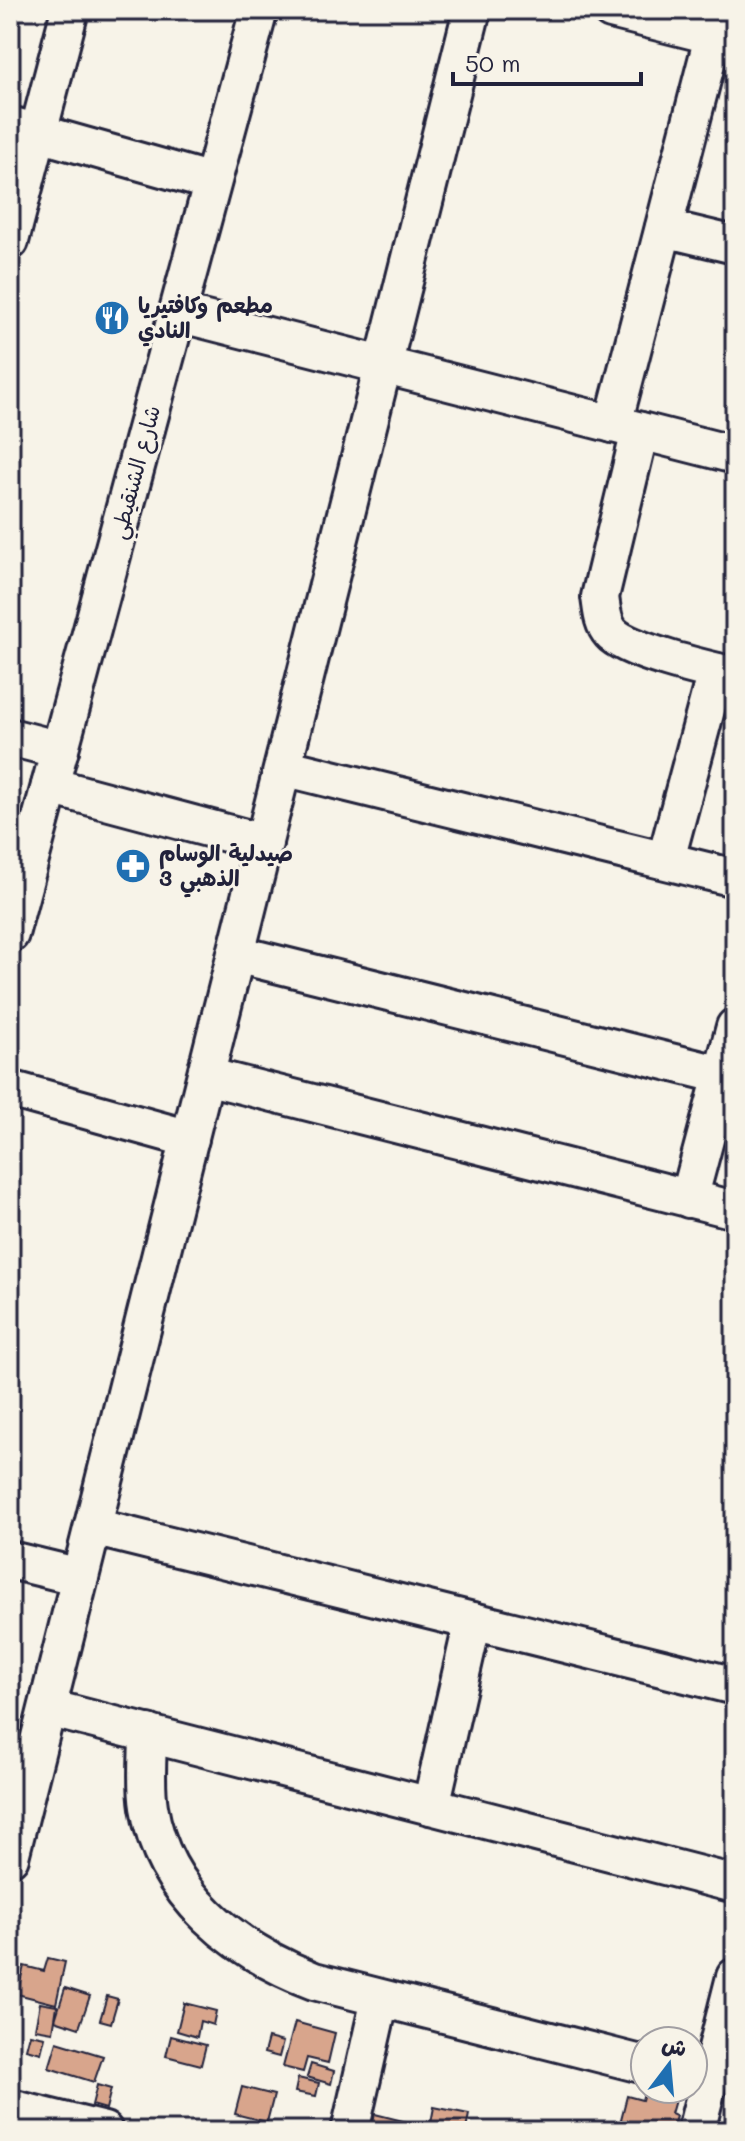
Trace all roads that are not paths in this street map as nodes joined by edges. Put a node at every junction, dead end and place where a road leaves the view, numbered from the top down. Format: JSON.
{"nodes":[{"id":1,"x":70,"y":10,"type":"edge"},
{"id":2,"x":259,"y":10,"type":"edge"},
{"id":3,"x":472,"y":10,"type":"edge"},
{"id":4,"x":611,"y":10,"type":"edge"},
{"id":5,"x":723,"y":29,"type":"edge"},
{"id":6,"x":24,"y":129,"type":"edge"},
{"id":7,"x":212,"y":182,"type":"junction"},
{"id":8,"x":664,"y":228,"type":"junction"},
{"id":9,"x":10,"y":241,"type":"edge"},
{"id":10,"x":735,"y":245,"type":"edge"},
{"id":11,"x":178,"y":313,"type":"junction"},
{"id":12,"x":383,"y":366,"type":"junction"},
{"id":13,"x":627,"y":427,"type":"junction"},
{"id":14,"x":735,"y":455,"type":"edge"},
{"id":15,"x":726,"y":674,"type":"edge"},
{"id":16,"x":10,"y":737,"type":"edge"},
{"id":17,"x":60,"y":750,"type":"junction"},
{"id":18,"x":283,"y":767,"type":"junction"},
{"id":19,"x":50,"y":786,"type":"junction"},
{"id":20,"x":264,"y":843,"type":"junction"},
{"id":21,"x":666,"y":859,"type":"junction"},
{"id":22,"x":735,"y":878,"type":"edge"},
{"id":23,"x":10,"y":934,"type":"edge"},
{"id":24,"x":236,"y":954,"type":"junction"},
{"id":25,"x":735,"y":1027,"type":"edge"},
{"id":26,"x":722,"y":1075,"type":"junction"},
{"id":27,"x":206,"y":1076,"type":"junction"},
{"id":28,"x":10,"y":1089,"type":"edge"},
{"id":29,"x":190,"y":1139,"type":"junction"},
{"id":30,"x":689,"y":1199,"type":"junction"},
{"id":31,"x":735,"y":1210,"type":"edge"},
{"id":32,"x":93,"y":1527,"type":"junction"},
{"id":33,"x":10,"y":1560,"type":"edge"},
{"id":34,"x":80,"y":1577,"type":"junction"},
{"id":35,"x":473,"y":1621,"type":"junction"},
{"id":36,"x":735,"y":1686,"type":"edge"},
{"id":37,"x":48,"y":1708,"type":"junction"},
{"id":38,"x":148,"y":1733,"type":"junction"},
{"id":39,"x":431,"y":1806,"type":"junction"},
{"id":40,"x":10,"y":1857,"type":"edge"},
{"id":41,"x":735,"y":1884,"type":"edge"},
{"id":42,"x":735,"y":1977,"type":"edge"},
{"id":43,"x":380,"y":1999,"type":"junction"},
{"id":44,"x":629,"y":2061,"type":"edge"},
{"id":45,"x":712,"y":2082,"type":"edge"},
{"id":46,"x":10,"y":2108,"type":"edge"},
{"id":47,"x":104,"y":2131,"type":"edge"},
{"id":48,"x":350,"y":2131,"type":"edge"},
{"id":49,"x":696,"y":2131,"type":"edge"}],
"edges":[{"from":1,"to":6,"type":"street"},
{"from":2,"to":7,"type":"street","name":"شارع الشنقيطي"},
{"from":3,"to":12,"type":"street"},
{"from":4,"to":5,"type":"street"},
{"from":5,"to":8,"type":"street"},
{"from":6,"to":7,"type":"street"},
{"from":6,"to":9,"type":"street"},
{"from":7,"to":11,"type":"street","name":"شارع الشنقيطي"},
{"from":8,"to":10,"type":"street"},
{"from":8,"to":13,"type":"street"},
{"from":11,"to":12,"type":"street"},
{"from":11,"to":17,"type":"street","name":"شارع الشنقيطي"},
{"from":12,"to":13,"type":"street"},
{"from":12,"to":18,"type":"street"},
{"from":13,"to":14,"type":"street"},
{"from":13,"to":15,"type":"street"},
{"from":15,"to":21,"type":"street"},
{"from":16,"to":17,"type":"street"},
{"from":17,"to":19,"type":"street","name":"شارع الشنقيطي"},
{"from":18,"to":20,"type":"street"},
{"from":18,"to":21,"type":"street"},
{"from":19,"to":20,"type":"street"},
{"from":19,"to":23,"type":"street","name":"شارع الشنقيطي"},
{"from":20,"to":24,"type":"street"},
{"from":21,"to":22,"type":"street"},
{"from":24,"to":26,"type":"street"},
{"from":24,"to":27,"type":"street"},
{"from":25,"to":26,"type":"street"},
{"from":26,"to":30,"type":"street"},
{"from":27,"to":29,"type":"street"},
{"from":27,"to":30,"type":"street"},
{"from":28,"to":29,"type":"street"},
{"from":29,"to":32,"type":"street"},
{"from":30,"to":31,"type":"street"},
{"from":32,"to":34,"type":"street"},
{"from":32,"to":35,"type":"street"},
{"from":33,"to":34,"type":"street"},
{"from":34,"to":37,"type":"street"},
{"from":35,"to":36,"type":"street"},
{"from":35,"to":39,"type":"street"},
{"from":37,"to":38,"type":"street"},
{"from":37,"to":40,"type":"street"},
{"from":38,"to":39,"type":"street"},
{"from":38,"to":43,"type":"street"},
{"from":39,"to":41,"type":"street"},
{"from":42,"to":45,"type":"street"},
{"from":43,"to":44,"type":"street"},
{"from":43,"to":48,"type":"street"},
{"from":45,"to":49,"type":"street"},
{"from":46,"to":47,"type":"street"}]}
